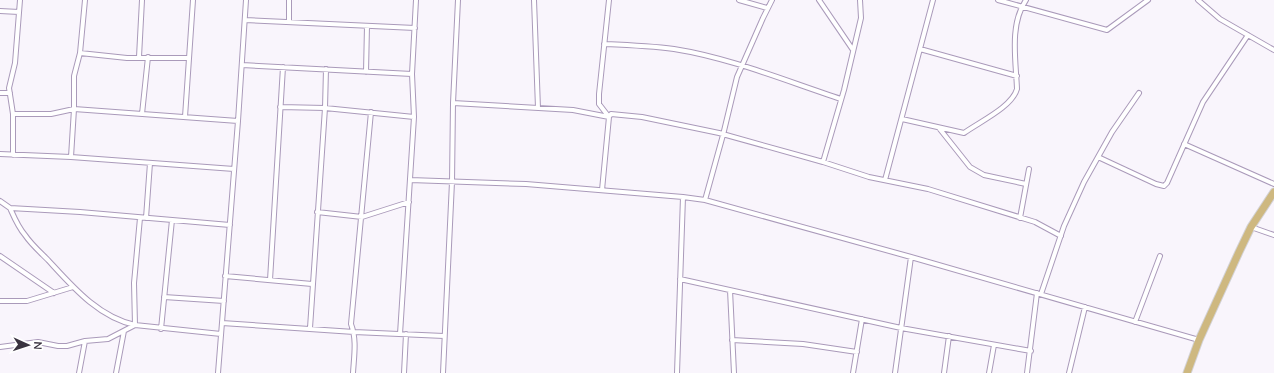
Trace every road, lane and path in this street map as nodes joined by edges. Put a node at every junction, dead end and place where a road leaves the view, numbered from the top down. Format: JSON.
{"nodes":[{"id":1,"x":20,"y":0,"type":"edge"},
{"id":2,"x":85,"y":0,"type":"edge"},
{"id":3,"x":142,"y":0,"type":"edge"},
{"id":4,"x":193,"y":0,"type":"edge"},
{"id":5,"x":246,"y":0,"type":"edge"},
{"id":6,"x":290,"y":0,"type":"edge"},
{"id":7,"x":416,"y":0,"type":"edge"},
{"id":8,"x":458,"y":0,"type":"edge"},
{"id":9,"x":534,"y":0,"type":"edge"},
{"id":10,"x":608,"y":0,"type":"edge"},
{"id":11,"x":739,"y":0,"type":"edge"},
{"id":12,"x":772,"y":0,"type":"edge"},
{"id":13,"x":819,"y":0,"type":"edge"},
{"id":14,"x":860,"y":0,"type":"edge"},
{"id":15,"x":933,"y":0,"type":"edge"},
{"id":16,"x":998,"y":0,"type":"edge"},
{"id":17,"x":1026,"y":0,"type":"edge"},
{"id":18,"x":1148,"y":0,"type":"edge"},
{"id":19,"x":1198,"y":0,"type":"edge"},
{"id":20,"x":1021,"y":6,"type":"junction"},
{"id":21,"x":767,"y":8,"type":"junction"},
{"id":22,"x":0,"y":11,"type":"edge"},
{"id":23,"x":19,"y":12,"type":"junction"},
{"id":24,"x":245,"y":20,"type":"junction"},
{"id":25,"x":289,"y":22,"type":"junction"},
{"id":26,"x":367,"y":26,"type":"junction"},
{"id":27,"x":414,"y":28,"type":"junction"},
{"id":28,"x":1248,"y":35,"type":"junction"},
{"id":29,"x":604,"y":44,"type":"junction"},
{"id":30,"x":920,"y":49,"type":"junction"},
{"id":31,"x":853,"y":50,"type":"junction"},
{"id":32,"x":1274,"y":50,"type":"edge"},
{"id":33,"x":80,"y":53,"type":"junction"},
{"id":34,"x":139,"y":57,"type":"junction"},
{"id":35,"x":148,"y":57,"type":"junction"},
{"id":36,"x":190,"y":58,"type":"junction"},
{"id":37,"x":242,"y":65,"type":"junction"},
{"id":38,"x":741,"y":66,"type":"junction"},
{"id":39,"x":283,"y":67,"type":"junction"},
{"id":40,"x":326,"y":70,"type":"junction"},
{"id":41,"x":366,"y":72,"type":"junction"},
{"id":42,"x":412,"y":74,"type":"junction"},
{"id":43,"x":1017,"y":76,"type":"junction"},
{"id":44,"x":0,"y":93,"type":"edge"},
{"id":45,"x":1139,"y":93,"type":"dead end"},
{"id":46,"x":10,"y":94,"type":"junction"},
{"id":47,"x":841,"y":99,"type":"junction"},
{"id":48,"x":453,"y":102,"type":"junction"},
{"id":49,"x":280,"y":106,"type":"junction"},
{"id":50,"x":325,"y":108,"type":"junction"},
{"id":51,"x":538,"y":108,"type":"junction"},
{"id":52,"x":74,"y":110,"type":"junction"},
{"id":53,"x":371,"y":112,"type":"junction"},
{"id":54,"x":13,"y":114,"type":"junction"},
{"id":55,"x":142,"y":114,"type":"junction"},
{"id":56,"x":185,"y":117,"type":"junction"},
{"id":57,"x":414,"y":117,"type":"junction"},
{"id":58,"x":609,"y":117,"type":"junction"},
{"id":59,"x":902,"y":119,"type":"junction"},
{"id":60,"x":238,"y":121,"type":"junction"},
{"id":61,"x":939,"y":128,"type":"junction"},
{"id":62,"x":723,"y":135,"type":"junction"},
{"id":63,"x":1184,"y":144,"type":"junction"},
{"id":64,"x":0,"y":154,"type":"edge"},
{"id":65,"x":13,"y":155,"type":"junction"},
{"id":66,"x":1098,"y":157,"type":"junction"},
{"id":67,"x":71,"y":158,"type":"junction"},
{"id":68,"x":823,"y":162,"type":"junction"},
{"id":69,"x":150,"y":163,"type":"junction"},
{"id":70,"x":234,"y":169,"type":"junction"},
{"id":71,"x":1029,"y":169,"type":"dead end"},
{"id":72,"x":410,"y":180,"type":"junction"},
{"id":73,"x":885,"y":180,"type":"junction"},
{"id":74,"x":452,"y":182,"type":"junction"},
{"id":75,"x":1026,"y":184,"type":"junction"},
{"id":76,"x":1274,"y":184,"type":"edge"},
{"id":77,"x":602,"y":190,"type":"junction"},
{"id":78,"x":1274,"y":192,"type":"edge"},
{"id":79,"x":683,"y":197,"type":"junction"},
{"id":80,"x":705,"y":200,"type":"junction"},
{"id":81,"x":0,"y":201,"type":"edge"},
{"id":82,"x":409,"y":202,"type":"junction"},
{"id":83,"x":10,"y":208,"type":"junction"},
{"id":84,"x":317,"y":212,"type":"junction"},
{"id":85,"x":362,"y":217,"type":"junction"},
{"id":86,"x":140,"y":218,"type":"junction"},
{"id":87,"x":146,"y":218,"type":"junction"},
{"id":88,"x":1020,"y":218,"type":"junction"},
{"id":89,"x":172,"y":220,"type":"junction"},
{"id":90,"x":230,"y":226,"type":"junction"},
{"id":91,"x":1251,"y":227,"type":"junction"},
{"id":92,"x":1274,"y":235,"type":"edge"},
{"id":93,"x":1061,"y":236,"type":"junction"},
{"id":94,"x":0,"y":256,"type":"edge"},
{"id":95,"x":1160,"y":256,"type":"dead end"},
{"id":96,"x":911,"y":257,"type":"junction"},
{"id":97,"x":225,"y":276,"type":"junction"},
{"id":98,"x":680,"y":279,"type":"junction"},
{"id":99,"x":270,"y":280,"type":"junction"},
{"id":100,"x":312,"y":284,"type":"junction"},
{"id":101,"x":73,"y":287,"type":"junction"},
{"id":102,"x":730,"y":290,"type":"junction"},
{"id":103,"x":54,"y":293,"type":"junction"},
{"id":104,"x":1039,"y":294,"type":"junction"},
{"id":105,"x":164,"y":297,"type":"junction"},
{"id":106,"x":0,"y":301,"type":"edge"},
{"id":107,"x":224,"y":301,"type":"junction"},
{"id":108,"x":1085,"y":307,"type":"junction"},
{"id":109,"x":862,"y":319,"type":"junction"},
{"id":110,"x":1136,"y":322,"type":"junction"},
{"id":111,"x":222,"y":323,"type":"junction"},
{"id":112,"x":135,"y":325,"type":"junction"},
{"id":113,"x":310,"y":328,"type":"junction"},
{"id":114,"x":901,"y":328,"type":"junction"},
{"id":115,"x":162,"y":329,"type":"junction"},
{"id":116,"x":124,"y":331,"type":"junction"},
{"id":117,"x":354,"y":332,"type":"junction"},
{"id":118,"x":221,"y":334,"type":"junction"},
{"id":119,"x":400,"y":334,"type":"junction"},
{"id":120,"x":406,"y":334,"type":"junction"},
{"id":121,"x":444,"y":336,"type":"junction"},
{"id":122,"x":950,"y":336,"type":"junction"},
{"id":123,"x":732,"y":340,"type":"junction"},
{"id":124,"x":1200,"y":340,"type":"junction"},
{"id":125,"x":85,"y":341,"type":"junction"},
{"id":126,"x":994,"y":345,"type":"junction"},
{"id":127,"x":0,"y":347,"type":"edge"},
{"id":128,"x":1031,"y":351,"type":"junction"},
{"id":129,"x":857,"y":352,"type":"junction"},
{"id":130,"x":79,"y":373,"type":"edge"},
{"id":131,"x":116,"y":373,"type":"edge"},
{"id":132,"x":218,"y":373,"type":"edge"},
{"id":133,"x":352,"y":373,"type":"edge"},
{"id":134,"x":404,"y":373,"type":"edge"},
{"id":135,"x":443,"y":373,"type":"edge"},
{"id":136,"x":677,"y":373,"type":"edge"},
{"id":137,"x":734,"y":373,"type":"edge"},
{"id":138,"x":853,"y":373,"type":"edge"},
{"id":139,"x":895,"y":373,"type":"edge"},
{"id":140,"x":944,"y":373,"type":"edge"},
{"id":141,"x":989,"y":373,"type":"edge"},
{"id":142,"x":1027,"y":373,"type":"edge"},
{"id":143,"x":1069,"y":373,"type":"edge"},
{"id":144,"x":1187,"y":373,"type":"edge"}],
"edges":[{"from":1,"to":23,"type":"street"},
{"from":2,"to":33,"type":"street"},
{"from":3,"to":34,"type":"street"},
{"from":4,"to":36,"type":"street"},
{"from":5,"to":24,"type":"street"},
{"from":6,"to":25,"type":"street"},
{"from":7,"to":27,"type":"street"},
{"from":8,"to":48,"type":"street"},
{"from":9,"to":51,"type":"street"},
{"from":10,"to":29,"type":"street"},
{"from":11,"to":21,"type":"street"},
{"from":12,"to":21,"type":"street"},
{"from":13,"to":31,"type":"street"},
{"from":14,"to":31,"type":"street"},
{"from":15,"to":30,"type":"street"},
{"from":16,"to":20,"type":"street"},
{"from":17,"to":20,"type":"street"},
{"from":18,"to":20,"type":"street"},
{"from":19,"to":28,"type":"street"},
{"from":20,"to":43,"type":"street"},
{"from":21,"to":38,"type":"street"},
{"from":22,"to":23,"type":"street"},
{"from":23,"to":46,"type":"street"},
{"from":24,"to":25,"type":"street"},
{"from":24,"to":37,"type":"street"},
{"from":25,"to":26,"type":"street"},
{"from":26,"to":27,"type":"street"},
{"from":26,"to":41,"type":"street"},
{"from":27,"to":42,"type":"street"},
{"from":28,"to":32,"type":"street"},
{"from":28,"to":63,"type":"street"},
{"from":29,"to":38,"type":"street"},
{"from":29,"to":58,"type":"street"},
{"from":30,"to":43,"type":"street"},
{"from":30,"to":59,"type":"street"},
{"from":31,"to":47,"type":"street"},
{"from":33,"to":34,"type":"street"},
{"from":33,"to":52,"type":"street"},
{"from":34,"to":35,"type":"street"},
{"from":35,"to":36,"type":"street"},
{"from":35,"to":55,"type":"street"},
{"from":36,"to":56,"type":"street"},
{"from":37,"to":39,"type":"street"},
{"from":37,"to":60,"type":"street"},
{"from":38,"to":47,"type":"street"},
{"from":38,"to":62,"type":"street"},
{"from":39,"to":40,"type":"street"},
{"from":39,"to":49,"type":"street"},
{"from":40,"to":41,"type":"street"},
{"from":40,"to":50,"type":"street"},
{"from":41,"to":42,"type":"street"},
{"from":42,"to":57,"type":"street"},
{"from":43,"to":61,"type":"street"},
{"from":44,"to":46,"type":"street"},
{"from":45,"to":66,"type":"street"},
{"from":46,"to":54,"type":"street"},
{"from":47,"to":68,"type":"street"},
{"from":48,"to":51,"type":"street"},
{"from":48,"to":74,"type":"street"},
{"from":49,"to":50,"type":"street"},
{"from":49,"to":99,"type":"street"},
{"from":50,"to":53,"type":"street"},
{"from":50,"to":84,"type":"street"},
{"from":51,"to":58,"type":"street"},
{"from":52,"to":54,"type":"street"},
{"from":52,"to":55,"type":"street"},
{"from":52,"to":67,"type":"street"},
{"from":53,"to":57,"type":"street"},
{"from":53,"to":85,"type":"street"},
{"from":54,"to":65,"type":"street"},
{"from":55,"to":56,"type":"street"},
{"from":56,"to":60,"type":"street"},
{"from":57,"to":72,"type":"street"},
{"from":58,"to":62,"type":"street"},
{"from":58,"to":77,"type":"street"},
{"from":59,"to":61,"type":"street"},
{"from":59,"to":73,"type":"street"},
{"from":60,"to":70,"type":"street"},
{"from":61,"to":75,"type":"street"},
{"from":62,"to":68,"type":"street"},
{"from":62,"to":80,"type":"street"},
{"from":63,"to":66,"type":"street"},
{"from":63,"to":76,"type":"street"},
{"from":64,"to":65,"type":"street"},
{"from":65,"to":67,"type":"street"},
{"from":66,"to":93,"type":"street"},
{"from":67,"to":69,"type":"street"},
{"from":68,"to":73,"type":"street"},
{"from":69,"to":70,"type":"street"},
{"from":69,"to":87,"type":"street"},
{"from":70,"to":90,"type":"street"},
{"from":71,"to":75,"type":"street"},
{"from":72,"to":74,"type":"street"},
{"from":72,"to":82,"type":"street"},
{"from":73,"to":88,"type":"street"},
{"from":74,"to":77,"type":"street"},
{"from":74,"to":121,"type":"street"},
{"from":75,"to":88,"type":"street"},
{"from":77,"to":79,"type":"street"},
{"from":78,"to":91,"type":"main road"},
{"from":79,"to":80,"type":"street"},
{"from":79,"to":98,"type":"street"},
{"from":80,"to":96,"type":"street"},
{"from":81,"to":83,"type":"street"},
{"from":82,"to":85,"type":"street"},
{"from":82,"to":119,"type":"street"},
{"from":83,"to":86,"type":"street"},
{"from":83,"to":101,"type":"street"},
{"from":84,"to":85,"type":"street"},
{"from":84,"to":100,"type":"street"},
{"from":85,"to":117,"type":"street"},
{"from":86,"to":87,"type":"street"},
{"from":86,"to":112,"type":"street"},
{"from":87,"to":89,"type":"street"},
{"from":88,"to":93,"type":"street"},
{"from":89,"to":90,"type":"street"},
{"from":89,"to":105,"type":"street"},
{"from":90,"to":97,"type":"street"},
{"from":91,"to":92,"type":"street"},
{"from":91,"to":124,"type":"main road"},
{"from":93,"to":104,"type":"street"},
{"from":94,"to":103,"type":"street"},
{"from":95,"to":110,"type":"street"},
{"from":96,"to":104,"type":"street"},
{"from":96,"to":114,"type":"street"},
{"from":97,"to":99,"type":"street"},
{"from":97,"to":107,"type":"street"},
{"from":98,"to":102,"type":"street"},
{"from":98,"to":136,"type":"street"},
{"from":99,"to":100,"type":"street"},
{"from":100,"to":113,"type":"street"},
{"from":101,"to":103,"type":"street"},
{"from":101,"to":112,"type":"street"},
{"from":102,"to":109,"type":"street"},
{"from":102,"to":123,"type":"street"},
{"from":103,"to":106,"type":"street"},
{"from":104,"to":108,"type":"street"},
{"from":104,"to":128,"type":"street"},
{"from":105,"to":107,"type":"street"},
{"from":105,"to":115,"type":"street"},
{"from":107,"to":111,"type":"street"},
{"from":108,"to":110,"type":"street"},
{"from":108,"to":143,"type":"street"},
{"from":109,"to":114,"type":"street"},
{"from":109,"to":129,"type":"street"},
{"from":110,"to":124,"type":"street"},
{"from":111,"to":113,"type":"street"},
{"from":111,"to":118,"type":"street"},
{"from":112,"to":115,"type":"street"},
{"from":112,"to":116,"type":"street"},
{"from":113,"to":117,"type":"street"},
{"from":114,"to":122,"type":"street"},
{"from":114,"to":139,"type":"street"},
{"from":115,"to":118,"type":"street"},
{"from":116,"to":125,"type":"street"},
{"from":116,"to":131,"type":"street"},
{"from":117,"to":119,"type":"street"},
{"from":117,"to":133,"type":"street"},
{"from":118,"to":132,"type":"street"},
{"from":119,"to":120,"type":"street"},
{"from":120,"to":121,"type":"street"},
{"from":120,"to":134,"type":"street"},
{"from":121,"to":135,"type":"street"},
{"from":122,"to":126,"type":"street"},
{"from":122,"to":140,"type":"street"},
{"from":123,"to":129,"type":"street"},
{"from":123,"to":137,"type":"street"},
{"from":124,"to":144,"type":"main road"},
{"from":125,"to":127,"type":"street"},
{"from":125,"to":130,"type":"street"},
{"from":126,"to":128,"type":"street"},
{"from":126,"to":141,"type":"street"},
{"from":128,"to":142,"type":"street"},
{"from":129,"to":138,"type":"street"}]}
